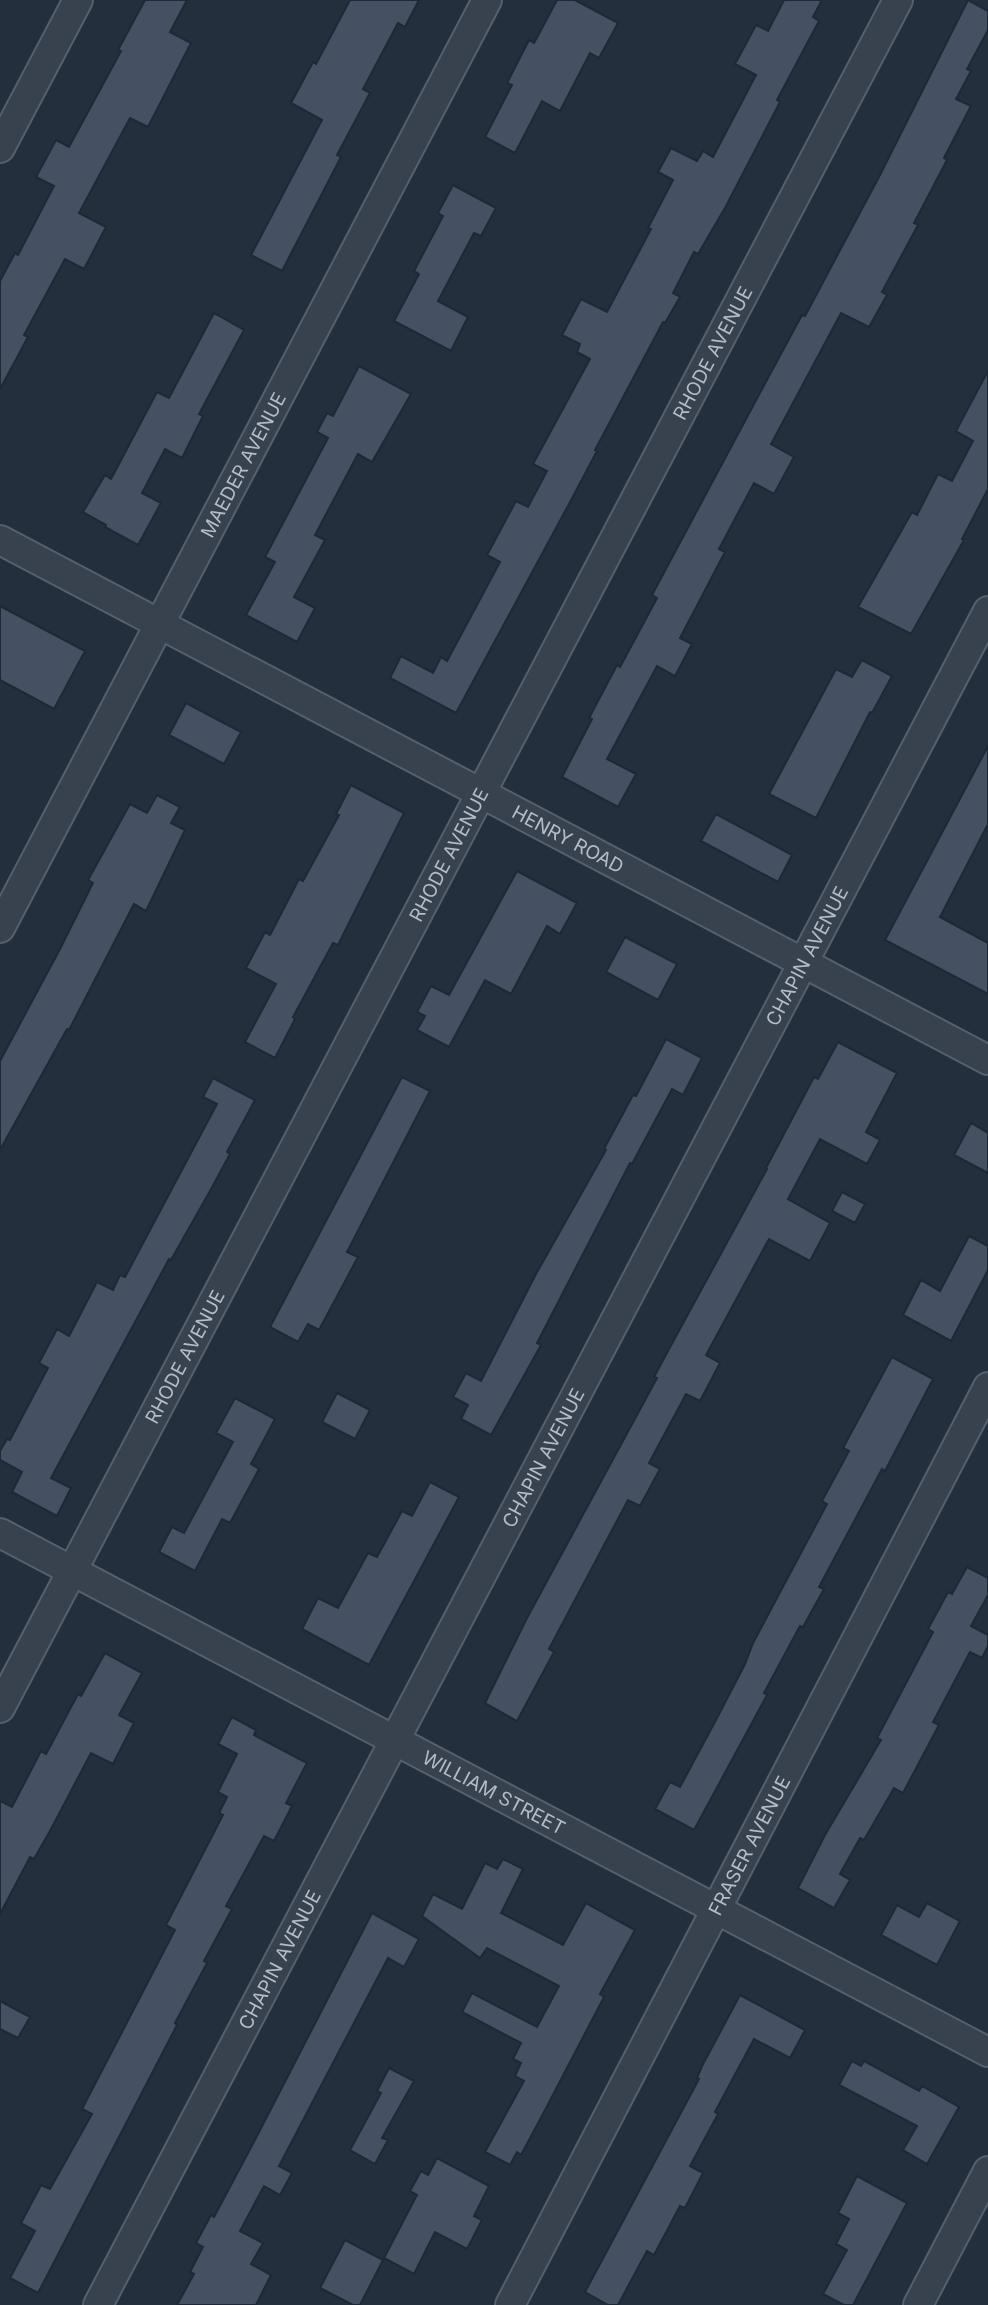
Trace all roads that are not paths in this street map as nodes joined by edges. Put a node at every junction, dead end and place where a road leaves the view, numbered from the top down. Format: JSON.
{"nodes":[{"id":1,"x":78,"y":0,"type":"edge"},
{"id":2,"x":486,"y":0,"type":"edge"},
{"id":3,"x":898,"y":0,"type":"edge"},
{"id":4,"x":0,"y":148,"type":"edge"},
{"id":5,"x":0,"y":540,"type":"edge"},
{"id":6,"x":988,"y":611,"type":"edge"},
{"id":7,"x":160,"y":624,"type":"junction"},
{"id":8,"x":481,"y":794,"type":"junction"},
{"id":9,"x":0,"y":928,"type":"edge"},
{"id":10,"x":803,"y":962,"type":"junction"},
{"id":11,"x":988,"y":1060,"type":"edge"},
{"id":12,"x":988,"y":1387,"type":"edge"},
{"id":13,"x":0,"y":1532,"type":"edge"},
{"id":14,"x":72,"y":1571,"type":"junction"},
{"id":15,"x":0,"y":1708,"type":"edge"},
{"id":16,"x":394,"y":1740,"type":"junction"},
{"id":17,"x":716,"y":1908,"type":"junction"},
{"id":18,"x":988,"y":2052,"type":"edge"},
{"id":19,"x":988,"y":2171,"type":"edge"},
{"id":20,"x":98,"y":2305,"type":"edge"},
{"id":21,"x":510,"y":2305,"type":"edge"},
{"id":22,"x":918,"y":2305,"type":"edge"}],
"edges":[{"from":1,"to":4,"type":"street"},
{"from":2,"to":7,"type":"street","name":"MAEDER AVENUE"},
{"from":3,"to":8,"type":"street","name":"RHODE AVENUE"},
{"from":5,"to":7,"type":"street","name":"HENRY ROAD"},
{"from":6,"to":10,"type":"street","name":"CHAPIN AVENUE"},
{"from":7,"to":8,"type":"street","name":"HENRY ROAD"},
{"from":7,"to":9,"type":"street","name":"MAEDER AVENUE"},
{"from":8,"to":10,"type":"street","name":"HENRY ROAD"},
{"from":8,"to":14,"type":"street","name":"RHODE AVENUE"},
{"from":10,"to":11,"type":"street","name":"HENRY ROAD"},
{"from":10,"to":16,"type":"street","name":"CHAPIN AVENUE"},
{"from":12,"to":17,"type":"street","name":"FRASER AVENUE"},
{"from":13,"to":14,"type":"street","name":"WILLIAM STREET"},
{"from":14,"to":15,"type":"street","name":"RHODE AVENUE"},
{"from":14,"to":16,"type":"street","name":"WILLIAM STREET"},
{"from":16,"to":17,"type":"street","name":"WILLIAM STREET"},
{"from":16,"to":20,"type":"street","name":"CHAPIN AVENUE"},
{"from":17,"to":18,"type":"street","name":"WILLIAM STREET"},
{"from":17,"to":21,"type":"street","name":"FRASER AVENUE"},
{"from":19,"to":22,"type":"street"}]}
